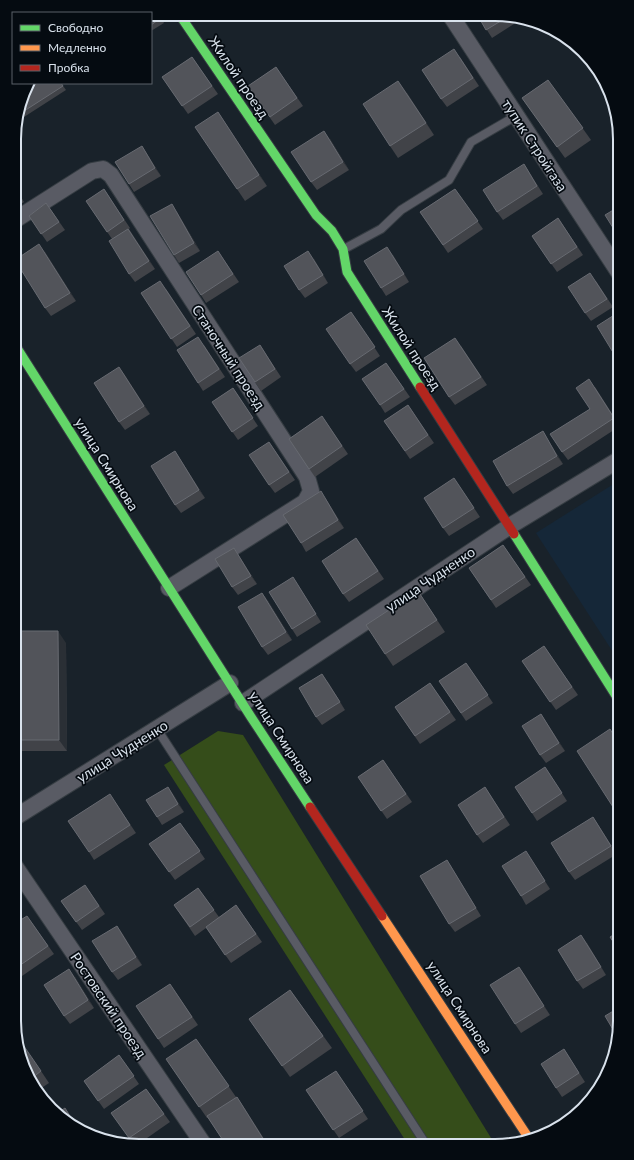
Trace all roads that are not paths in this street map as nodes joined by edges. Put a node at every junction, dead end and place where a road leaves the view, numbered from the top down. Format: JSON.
{"nodes":[{"id":1,"x":183,"y":21,"type":"edge"},
{"id":2,"x":454,"y":21,"type":"edge"},
{"id":3,"x":516,"y":116,"type":"junction"},
{"id":4,"x":21,"y":216,"type":"edge"},
{"id":5,"x":343,"y":249,"type":"junction"},
{"id":6,"x":613,"y":263,"type":"edge"},
{"id":7,"x":21,"y":354,"type":"edge"},
{"id":8,"x":613,"y":463,"type":"edge"},
{"id":9,"x":510,"y":526,"type":"junction"},
{"id":10,"x":169,"y":588,"type":"junction"},
{"id":11,"x":230,"y":683,"type":"junction"},
{"id":12,"x":613,"y":691,"type":"edge"},
{"id":13,"x":243,"y":703,"type":"junction"},
{"id":14,"x":157,"y":729,"type":"junction"},
{"id":15,"x":21,"y":814,"type":"edge"},
{"id":16,"x":21,"y":875,"type":"edge"},
{"id":17,"x":527,"y":1135,"type":"edge"},
{"id":18,"x":200,"y":1139,"type":"edge"},
{"id":19,"x":422,"y":1139,"type":"edge"}],
"edges":[{"from":1,"to":5,"type":"street","name":"Жилой проезд"},
{"from":2,"to":3,"type":"street","name":"тупик Стройгаза"},
{"from":3,"to":5,"type":"lane"},
{"from":3,"to":6,"type":"street","name":"тупик Стройгаза"},
{"from":4,"to":10,"type":"street","name":"Станочный проезд"},
{"from":5,"to":9,"type":"street","name":"Жилой проезд"},
{"from":7,"to":10,"type":"street","name":"улица Смирнова"},
{"from":8,"to":9,"type":"street","name":"улица Чудненко"},
{"from":9,"to":12,"type":"street","name":"Жилой проезд"},
{"from":9,"to":13,"type":"street","name":"улица Чудненко"},
{"from":10,"to":11,"type":"street","name":"улица Смирнова"},
{"from":11,"to":13,"type":"street","name":"улица Смирнова"},
{"from":11,"to":14,"type":"street","name":"улица Чудненко"},
{"from":13,"to":17,"type":"street","name":"улица Смирнова"},
{"from":14,"to":15,"type":"street","name":"улица Чудненко"},
{"from":14,"to":19,"type":"lane"},
{"from":16,"to":18,"type":"street","name":"Ростовский проезд"}]}
